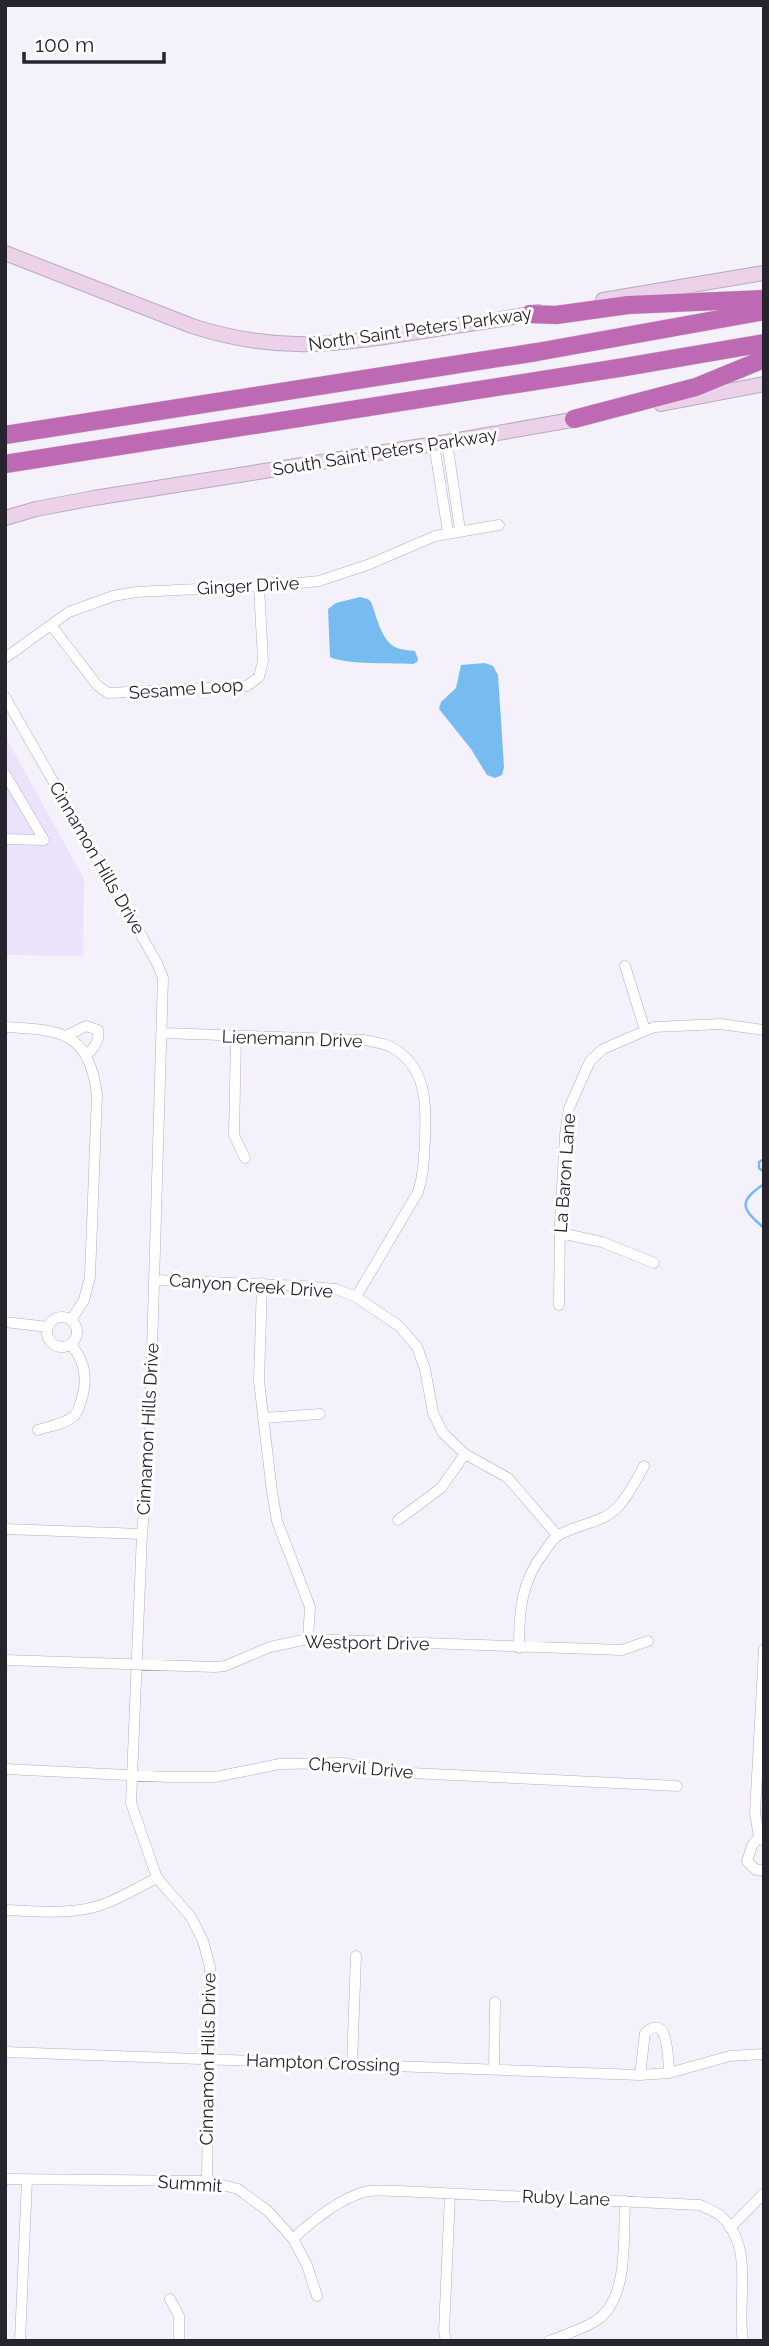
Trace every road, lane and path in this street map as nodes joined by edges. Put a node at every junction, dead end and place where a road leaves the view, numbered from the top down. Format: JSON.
{"nodes":[{"id":1,"x":5,"y":253,"type":"edge"},
{"id":2,"x":764,"y":274,"type":"edge"},
{"id":3,"x":764,"y":299,"type":"edge"},
{"id":4,"x":764,"y":311,"type":"edge"},
{"id":5,"x":530,"y":314,"type":"junction"},
{"id":6,"x":764,"y":343,"type":"edge"},
{"id":7,"x":764,"y":359,"type":"edge"},
{"id":8,"x":764,"y":384,"type":"edge"},
{"id":9,"x":574,"y":419,"type":"junction"},
{"id":10,"x":5,"y":435,"type":"edge"},
{"id":11,"x":441,"y":443,"type":"junction"},
{"id":12,"x":5,"y":464,"type":"edge"},
{"id":13,"x":5,"y":518,"type":"edge"},
{"id":14,"x":499,"y":525,"type":"dead end"},
{"id":15,"x":460,"y":530,"type":"junction"},
{"id":16,"x":447,"y":532,"type":"junction"},
{"id":17,"x":259,"y":586,"type":"junction"},
{"id":18,"x":51,"y":625,"type":"junction"},
{"id":19,"x":5,"y":658,"type":"edge"},
{"id":20,"x":5,"y":697,"type":"edge"},
{"id":21,"x":5,"y":774,"type":"edge"},
{"id":22,"x":5,"y":839,"type":"edge"},
{"id":23,"x":625,"y":967,"type":"dead end"},
{"id":24,"x":5,"y":1027,"type":"edge"},
{"id":25,"x":645,"y":1030,"type":"junction"},
{"id":26,"x":764,"y":1030,"type":"edge"},
{"id":27,"x":162,"y":1033,"type":"junction"},
{"id":28,"x":66,"y":1036,"type":"junction"},
{"id":29,"x":236,"y":1037,"type":"junction"},
{"id":30,"x":87,"y":1055,"type":"junction"},
{"id":31,"x":244,"y":1158,"type":"dead end"},
{"id":32,"x":560,"y":1233,"type":"junction"},
{"id":33,"x":654,"y":1263,"type":"dead end"},
{"id":34,"x":155,"y":1280,"type":"junction"},
{"id":35,"x":262,"y":1283,"type":"junction"},
{"id":36,"x":356,"y":1297,"type":"junction"},
{"id":37,"x":559,"y":1305,"type":"dead end"},
{"id":38,"x":71,"y":1320,"type":"junction"},
{"id":39,"x":5,"y":1322,"type":"edge"},
{"id":40,"x":48,"y":1326,"type":"junction"},
{"id":41,"x":70,"y":1344,"type":"junction"},
{"id":42,"x":320,"y":1414,"type":"dead end"},
{"id":43,"x":263,"y":1418,"type":"junction"},
{"id":44,"x":38,"y":1430,"type":"dead end"},
{"id":45,"x":465,"y":1454,"type":"junction"},
{"id":46,"x":644,"y":1466,"type":"dead end"},
{"id":47,"x":398,"y":1520,"type":"dead end"},
{"id":48,"x":5,"y":1529,"type":"edge"},
{"id":49,"x":142,"y":1534,"type":"junction"},
{"id":50,"x":557,"y":1535,"type":"junction"},
{"id":51,"x":308,"y":1639,"type":"junction"},
{"id":52,"x":648,"y":1641,"type":"dead end"},
{"id":53,"x":519,"y":1648,"type":"junction"},
{"id":54,"x":764,"y":1649,"type":"edge"},
{"id":55,"x":5,"y":1660,"type":"edge"},
{"id":56,"x":138,"y":1666,"type":"junction"},
{"id":57,"x":761,"y":1748,"type":"edge"},
{"id":58,"x":5,"y":1769,"type":"edge"},
{"id":59,"x":132,"y":1774,"type":"junction"},
{"id":60,"x":677,"y":1786,"type":"dead end"},
{"id":61,"x":762,"y":1838,"type":"edge"},
{"id":62,"x":764,"y":1870,"type":"edge"},
{"id":63,"x":157,"y":1878,"type":"junction"},
{"id":64,"x":5,"y":1910,"type":"edge"},
{"id":65,"x":356,"y":1956,"type":"dead end"},
{"id":66,"x":495,"y":2002,"type":"dead end"},
{"id":67,"x":5,"y":2052,"type":"edge"},
{"id":68,"x":764,"y":2054,"type":"edge"},
{"id":69,"x":209,"y":2059,"type":"junction"},
{"id":70,"x":352,"y":2064,"type":"junction"},
{"id":71,"x":494,"y":2069,"type":"junction"},
{"id":72,"x":669,"y":2073,"type":"junction"},
{"id":73,"x":640,"y":2075,"type":"junction"},
{"id":74,"x":5,"y":2179,"type":"edge"},
{"id":75,"x":27,"y":2180,"type":"junction"},
{"id":76,"x":207,"y":2181,"type":"junction"},
{"id":77,"x":764,"y":2193,"type":"edge"},
{"id":78,"x":450,"y":2194,"type":"junction"},
{"id":79,"x":625,"y":2201,"type":"junction"},
{"id":80,"x":730,"y":2228,"type":"junction"},
{"id":81,"x":293,"y":2239,"type":"junction"},
{"id":82,"x":317,"y":2296,"type":"dead end"},
{"id":83,"x":170,"y":2298,"type":"dead end"},
{"id":84,"x":20,"y":2341,"type":"edge"},
{"id":85,"x":179,"y":2341,"type":"edge"},
{"id":86,"x":446,"y":2341,"type":"edge"},
{"id":87,"x":549,"y":2341,"type":"edge"},
{"id":88,"x":743,"y":2341,"type":"edge"}],
"edges":[{"from":1,"to":5,"type":"main road","name":"North Saint Peters Parkway"},
{"from":2,"to":5,"type":"main road","name":"North Saint Peters Parkway"},
{"from":3,"to":5,"type":"highway"},
{"from":4,"to":10,"type":"highway"},
{"from":6,"to":12,"type":"highway"},
{"from":7,"to":9,"type":"highway"},
{"from":8,"to":9,"type":"main road","name":"South Saint Peters Parkway"},
{"from":9,"to":11,"type":"main road","name":"South Saint Peters Parkway"},
{"from":11,"to":13,"type":"main road","name":"South Saint Peters Parkway"},
{"from":11,"to":15,"type":"street"},
{"from":11,"to":16,"type":"street"},
{"from":14,"to":15,"type":"street","name":"Ginger Drive"},
{"from":15,"to":16,"type":"street","name":"Ginger Drive"},
{"from":16,"to":17,"type":"street","name":"Ginger Drive"},
{"from":17,"to":18,"type":"street","name":"Ginger Drive"},
{"from":17,"to":18,"type":"street","name":"Sesame Loop"},
{"from":18,"to":19,"type":"street","name":"Ginger Drive"},
{"from":20,"to":27,"type":"street","name":"Cinnamon Hills Drive"},
{"from":21,"to":22,"type":"street"},
{"from":23,"to":25,"type":"street"},
{"from":24,"to":28,"type":"street"},
{"from":25,"to":26,"type":"street","name":"La Baron Lane"},
{"from":25,"to":32,"type":"street","name":"La Baron Lane"},
{"from":27,"to":29,"type":"street","name":"Lienemann Drive"},
{"from":27,"to":34,"type":"street","name":"Cinnamon Hills Drive"},
{"from":28,"to":30,"type":"street"},
{"from":28,"to":30,"type":"street"},
{"from":29,"to":31,"type":"street"},
{"from":29,"to":36,"type":"street","name":"Lienemann Drive"},
{"from":30,"to":38,"type":"street"},
{"from":32,"to":33,"type":"street"},
{"from":32,"to":37,"type":"street","name":"La Baron Lane"},
{"from":34,"to":35,"type":"street","name":"Canyon Creek Drive"},
{"from":34,"to":49,"type":"street","name":"Cinnamon Hills Drive"},
{"from":35,"to":36,"type":"street","name":"Canyon Creek Drive"},
{"from":35,"to":43,"type":"street"},
{"from":36,"to":45,"type":"street","name":"Canyon Creek Drive"},
{"from":38,"to":40,"type":"street"},
{"from":38,"to":41,"type":"street"},
{"from":39,"to":40,"type":"street"},
{"from":40,"to":41,"type":"street"},
{"from":41,"to":44,"type":"street"},
{"from":42,"to":43,"type":"street"},
{"from":43,"to":51,"type":"street"},
{"from":45,"to":47,"type":"street"},
{"from":45,"to":50,"type":"street","name":"Canyon Creek Drive"},
{"from":46,"to":50,"type":"street"},
{"from":48,"to":49,"type":"street"},
{"from":49,"to":56,"type":"street","name":"Cinnamon Hills Drive"},
{"from":50,"to":53,"type":"street"},
{"from":51,"to":53,"type":"street","name":"Westport Drive"},
{"from":51,"to":56,"type":"street","name":"Westport Drive"},
{"from":52,"to":53,"type":"street","name":"Westport Drive"},
{"from":54,"to":57,"type":"street"},
{"from":55,"to":56,"type":"street","name":"Westport Drive"},
{"from":56,"to":59,"type":"street","name":"Cinnamon Hills Drive"},
{"from":57,"to":61,"type":"street"},
{"from":58,"to":59,"type":"street","name":"Chervil Drive"},
{"from":59,"to":60,"type":"street","name":"Chervil Drive"},
{"from":59,"to":63,"type":"street","name":"Cinnamon Hills Drive"},
{"from":61,"to":62,"type":"street"},
{"from":63,"to":64,"type":"street"},
{"from":63,"to":69,"type":"street","name":"Cinnamon Hills Drive"},
{"from":65,"to":70,"type":"street"},
{"from":66,"to":71,"type":"street"},
{"from":67,"to":69,"type":"street","name":"Hampton Crossing"},
{"from":68,"to":72,"type":"street","name":"Hampton Crossing"},
{"from":69,"to":70,"type":"street","name":"Hampton Crossing"},
{"from":69,"to":76,"type":"street","name":"Cinnamon Hills Drive"},
{"from":70,"to":71,"type":"street","name":"Hampton Crossing"},
{"from":71,"to":73,"type":"street","name":"Hampton Crossing"},
{"from":72,"to":73,"type":"street","name":"Hampton Crossing"},
{"from":72,"to":73,"type":"street"},
{"from":74,"to":75,"type":"street","name":"Summit"},
{"from":75,"to":76,"type":"street","name":"Summit"},
{"from":75,"to":84,"type":"street"},
{"from":76,"to":81,"type":"street","name":"Summit"},
{"from":77,"to":80,"type":"street"},
{"from":78,"to":79,"type":"street","name":"Ruby Lane"},
{"from":78,"to":81,"type":"street","name":"Ruby Lane"},
{"from":78,"to":86,"type":"street"},
{"from":79,"to":80,"type":"street","name":"Ruby Lane"},
{"from":79,"to":87,"type":"street"},
{"from":80,"to":88,"type":"street"},
{"from":81,"to":82,"type":"street","name":"Summit"},
{"from":83,"to":85,"type":"street"}]}
